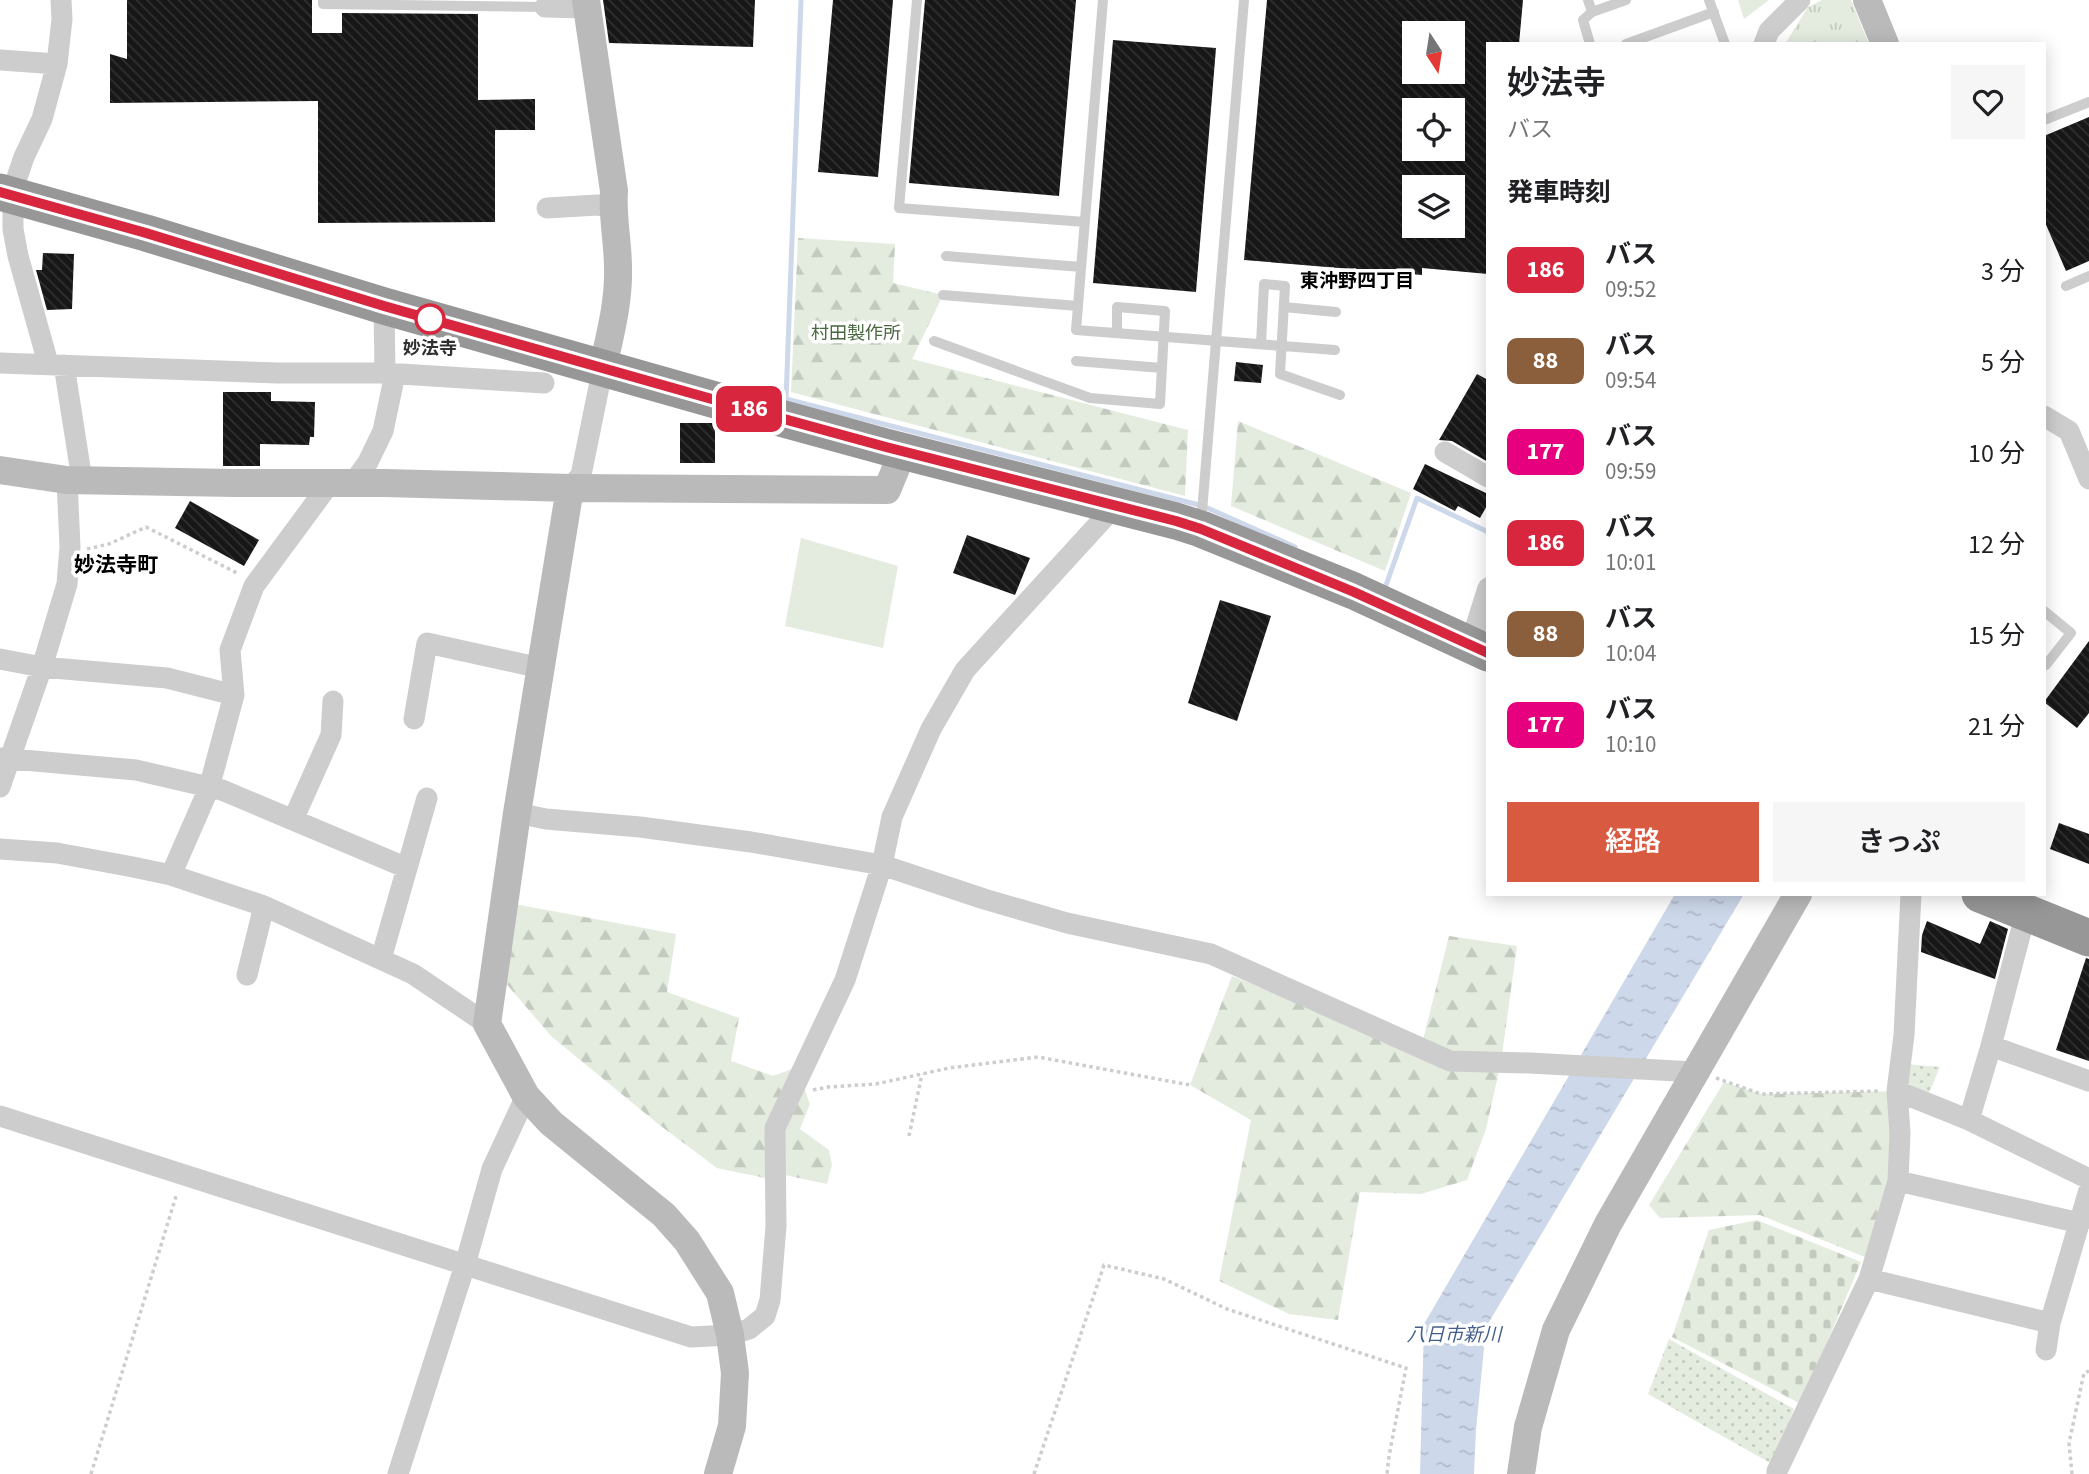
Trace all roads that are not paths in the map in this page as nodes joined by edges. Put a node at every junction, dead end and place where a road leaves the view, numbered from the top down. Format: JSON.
{"nodes":[{"id":1,"x":61,"y":0,"type":"edge"},
{"id":2,"x":323,"y":0,"type":"edge"},
{"id":3,"x":918,"y":0,"type":"edge"},
{"id":4,"x":1103,"y":0,"type":"edge"},
{"id":5,"x":1244,"y":0,"type":"edge"},
{"id":6,"x":1588,"y":0,"type":"edge"},
{"id":7,"x":1626,"y":0,"type":"edge"},
{"id":8,"x":1709,"y":0,"type":"edge"},
{"id":9,"x":1800,"y":0,"type":"edge"},
{"id":10,"x":1867,"y":0,"type":"edge"},
{"id":11,"x":586,"y":4,"type":"edge"},
{"id":12,"x":545,"y":7,"type":"joint"},
{"id":13,"x":1592,"y":12,"type":"junction"},
{"id":14,"x":1714,"y":12,"type":"junction"},
{"id":15,"x":1590,"y":42,"type":"edge"},
{"id":16,"x":1632,"y":42,"type":"edge"},
{"id":17,"x":1725,"y":42,"type":"edge"},
{"id":18,"x":1766,"y":42,"type":"edge"},
{"id":19,"x":1884,"y":42,"type":"edge"},
{"id":20,"x":0,"y":60,"type":"edge"},
{"id":21,"x":57,"y":64,"type":"junction"},
{"id":22,"x":2089,"y":102,"type":"edge"},
{"id":23,"x":2046,"y":119,"type":"edge"},
{"id":24,"x":6,"y":194,"type":"edge"},
{"id":25,"x":613,"y":207,"type":"junction"},
{"id":26,"x":547,"y":208,"type":"dead end"},
{"id":27,"x":1085,"y":222,"type":"junction"},
{"id":28,"x":946,"y":256,"type":"dead end"},
{"id":29,"x":1081,"y":267,"type":"junction"},
{"id":30,"x":2089,"y":276,"type":"edge"},
{"id":31,"x":2066,"y":286,"type":"dead end"},
{"id":32,"x":943,"y":295,"type":"dead end"},
{"id":33,"x":384,"y":306,"type":"junction"},
{"id":34,"x":1078,"y":306,"type":"junction"},
{"id":35,"x":1284,"y":307,"type":"junction"},
{"id":36,"x":1336,"y":312,"type":"dead end"},
{"id":37,"x":1117,"y":333,"type":"junction"},
{"id":38,"x":1164,"y":337,"type":"junction"},
{"id":39,"x":1216,"y":340,"type":"junction"},
{"id":40,"x":934,"y":341,"type":"dead end"},
{"id":41,"x":1261,"y":344,"type":"junction"},
{"id":42,"x":1283,"y":346,"type":"junction"},
{"id":43,"x":1335,"y":350,"type":"dead end"},
{"id":44,"x":1076,"y":361,"type":"dead end"},
{"id":45,"x":0,"y":363,"type":"edge"},
{"id":46,"x":56,"y":364,"type":"junction"},
{"id":47,"x":603,"y":367,"type":"junction"},
{"id":48,"x":1162,"y":368,"type":"junction"},
{"id":49,"x":390,"y":373,"type":"junction"},
{"id":50,"x":544,"y":383,"type":"dead end"},
{"id":51,"x":1340,"y":395,"type":"dead end"},
{"id":52,"x":2046,"y":417,"type":"edge"},
{"id":53,"x":903,"y":451,"type":"junction"},
{"id":54,"x":1445,"y":452,"type":"dead end"},
{"id":55,"x":0,"y":470,"type":"edge"},
{"id":56,"x":1486,"y":476,"type":"edge"},
{"id":57,"x":2089,"y":479,"type":"edge"},
{"id":58,"x":75,"y":480,"type":"junction"},
{"id":59,"x":342,"y":483,"type":"junction"},
{"id":60,"x":570,"y":488,"type":"junction"},
{"id":61,"x":1100,"y":502,"type":"junction"},
{"id":62,"x":1201,"y":529,"type":"junction"},
{"id":63,"x":1486,"y":602,"type":"edge"},
{"id":64,"x":2046,"y":613,"type":"edge"},
{"id":65,"x":1479,"y":649,"type":"edge"},
{"id":66,"x":0,"y":659,"type":"edge"},
{"id":67,"x":2046,"y":665,"type":"edge"},
{"id":68,"x":42,"y":667,"type":"junction"},
{"id":69,"x":541,"y":668,"type":"junction"},
{"id":70,"x":234,"y":695,"type":"junction"},
{"id":71,"x":333,"y":701,"type":"dead end"},
{"id":72,"x":414,"y":719,"type":"dead end"},
{"id":73,"x":5,"y":759,"type":"edge"},
{"id":74,"x":0,"y":787,"type":"edge"},
{"id":75,"x":209,"y":788,"type":"junction"},
{"id":76,"x":427,"y":798,"type":"dead end"},
{"id":77,"x":517,"y":813,"type":"junction"},
{"id":78,"x":293,"y":820,"type":"junction"},
{"id":79,"x":0,"y":849,"type":"edge"},
{"id":80,"x":882,"y":864,"type":"junction"},
{"id":81,"x":407,"y":868,"type":"junction"},
{"id":82,"x":171,"y":875,"type":"junction"},
{"id":83,"x":1797,"y":896,"type":"edge"},
{"id":84,"x":1911,"y":896,"type":"edge"},
{"id":85,"x":1985,"y":896,"type":"edge"},
{"id":86,"x":264,"y":906,"type":"junction"},
{"id":87,"x":2026,"y":912,"type":"junction"},
{"id":88,"x":2089,"y":938,"type":"edge"},
{"id":89,"x":381,"y":959,"type":"junction"},
{"id":90,"x":247,"y":975,"type":"dead end"},
{"id":91,"x":487,"y":1024,"type":"junction"},
{"id":92,"x":1991,"y":1046,"type":"junction"},
{"id":93,"x":1695,"y":1072,"type":"junction"},
{"id":94,"x":2089,"y":1081,"type":"edge"},
{"id":95,"x":1896,"y":1091,"type":"junction"},
{"id":96,"x":526,"y":1096,"type":"junction"},
{"id":97,"x":0,"y":1116,"type":"edge"},
{"id":98,"x":1969,"y":1120,"type":"junction"},
{"id":99,"x":2089,"y":1180,"type":"edge"},
{"id":100,"x":1898,"y":1181,"type":"junction"},
{"id":101,"x":2089,"y":1190,"type":"edge"},
{"id":102,"x":2080,"y":1223,"type":"junction"},
{"id":103,"x":465,"y":1265,"type":"junction"},
{"id":104,"x":1869,"y":1279,"type":"junction"},
{"id":105,"x":2050,"y":1322,"type":"junction"},
{"id":106,"x":730,"y":1335,"type":"junction"},
{"id":107,"x":2046,"y":1350,"type":"dead end"},
{"id":108,"x":398,"y":1474,"type":"edge"},
{"id":109,"x":718,"y":1474,"type":"edge"},
{"id":110,"x":1521,"y":1474,"type":"edge"},
{"id":111,"x":1777,"y":1474,"type":"edge"}],
"edges":[{"from":1,"to":21,"type":"street"},
{"from":2,"to":12,"type":"lane"},
{"from":3,"to":27,"type":"lane"},
{"from":4,"to":27,"type":"lane"},
{"from":5,"to":39,"type":"lane"},
{"from":6,"to":13,"type":"lane"},
{"from":7,"to":13,"type":"lane"},
{"from":8,"to":14,"type":"lane"},
{"from":9,"to":18,"type":"street"},
{"from":10,"to":19,"type":"street"},
{"from":11,"to":12,"type":"street"},
{"from":11,"to":25,"type":"street"},
{"from":13,"to":15,"type":"lane"},
{"from":14,"to":16,"type":"lane"},
{"from":14,"to":17,"type":"lane"},
{"from":20,"to":21,"type":"street"},
{"from":21,"to":24,"type":"street"},
{"from":22,"to":23,"type":"lane"},
{"from":24,"to":33,"type":"highway"},
{"from":24,"to":46,"type":"street"},
{"from":25,"to":26,"type":"street"},
{"from":25,"to":47,"type":"street"},
{"from":27,"to":29,"type":"lane"},
{"from":28,"to":29,"type":"lane"},
{"from":29,"to":34,"type":"lane"},
{"from":30,"to":31,"type":"lane"},
{"from":32,"to":34,"type":"lane"},
{"from":33,"to":47,"type":"highway"},
{"from":33,"to":49,"type":"street"},
{"from":34,"to":37,"type":"lane"},
{"from":35,"to":36,"type":"lane"},
{"from":35,"to":41,"type":"lane"},
{"from":35,"to":42,"type":"lane"},
{"from":37,"to":38,"type":"lane"},
{"from":37,"to":38,"type":"lane"},
{"from":38,"to":39,"type":"lane"},
{"from":38,"to":48,"type":"lane"},
{"from":39,"to":41,"type":"lane"},
{"from":39,"to":62,"type":"lane"},
{"from":40,"to":48,"type":"lane"},
{"from":41,"to":42,"type":"lane"},
{"from":42,"to":43,"type":"lane"},
{"from":42,"to":51,"type":"lane"},
{"from":44,"to":48,"type":"lane"},
{"from":45,"to":46,"type":"street"},
{"from":46,"to":49,"type":"street"},
{"from":46,"to":58,"type":"street"},
{"from":47,"to":53,"type":"highway"},
{"from":47,"to":60,"type":"street"},
{"from":49,"to":50,"type":"street"},
{"from":49,"to":59,"type":"street"},
{"from":52,"to":57,"type":"street"},
{"from":53,"to":60,"type":"street"},
{"from":53,"to":61,"type":"highway"},
{"from":54,"to":56,"type":"street"},
{"from":55,"to":58,"type":"street"},
{"from":58,"to":59,"type":"street"},
{"from":58,"to":68,"type":"street"},
{"from":59,"to":60,"type":"street"},
{"from":59,"to":70,"type":"street"},
{"from":60,"to":69,"type":"street"},
{"from":61,"to":62,"type":"highway"},
{"from":61,"to":80,"type":"street"},
{"from":62,"to":65,"type":"highway"},
{"from":63,"to":65,"type":"street"},
{"from":64,"to":67,"type":"lane"},
{"from":66,"to":68,"type":"street"},
{"from":68,"to":70,"type":"street"},
{"from":68,"to":73,"type":"street"},
{"from":69,"to":72,"type":"street"},
{"from":69,"to":77,"type":"street"},
{"from":70,"to":75,"type":"street"},
{"from":71,"to":78,"type":"street"},
{"from":73,"to":74,"type":"street"},
{"from":73,"to":75,"type":"street"},
{"from":75,"to":78,"type":"street"},
{"from":75,"to":82,"type":"street"},
{"from":76,"to":81,"type":"street"},
{"from":77,"to":80,"type":"street"},
{"from":77,"to":91,"type":"street"},
{"from":78,"to":81,"type":"street"},
{"from":79,"to":82,"type":"street"},
{"from":80,"to":93,"type":"street"},
{"from":80,"to":106,"type":"street"},
{"from":81,"to":89,"type":"street"},
{"from":82,"to":86,"type":"street"},
{"from":83,"to":93,"type":"street"},
{"from":84,"to":95,"type":"street"},
{"from":85,"to":87,"type":"highway"},
{"from":86,"to":89,"type":"street"},
{"from":86,"to":90,"type":"street"},
{"from":87,"to":88,"type":"highway"},
{"from":87,"to":92,"type":"street"},
{"from":89,"to":91,"type":"street"},
{"from":91,"to":96,"type":"street"},
{"from":92,"to":94,"type":"street"},
{"from":92,"to":98,"type":"street"},
{"from":93,"to":110,"type":"street"},
{"from":95,"to":98,"type":"street"},
{"from":95,"to":100,"type":"street"},
{"from":96,"to":103,"type":"street"},
{"from":96,"to":106,"type":"street"},
{"from":97,"to":103,"type":"street"},
{"from":98,"to":99,"type":"street"},
{"from":100,"to":102,"type":"street"},
{"from":100,"to":104,"type":"street"},
{"from":101,"to":102,"type":"street"},
{"from":102,"to":105,"type":"street"},
{"from":103,"to":106,"type":"street"},
{"from":103,"to":108,"type":"street"},
{"from":104,"to":105,"type":"street"},
{"from":104,"to":111,"type":"street"},
{"from":105,"to":107,"type":"street"},
{"from":106,"to":109,"type":"street"}]}
